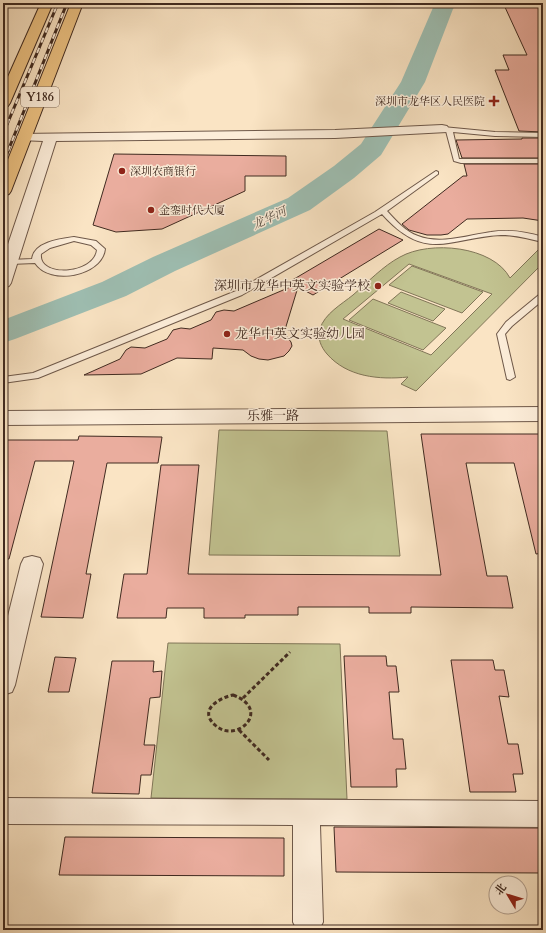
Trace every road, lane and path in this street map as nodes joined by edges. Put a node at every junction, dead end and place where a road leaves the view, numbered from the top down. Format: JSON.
{"nodes":[{"id":1,"x":47,"y":3,"type":"edge"},
{"id":2,"x":77,"y":3,"type":"edge"},
{"id":3,"x":3,"y":103,"type":"edge"},
{"id":4,"x":445,"y":129,"type":"junction"},
{"id":5,"x":543,"y":135,"type":"edge"},
{"id":6,"x":24,"y":137,"type":"junction"},
{"id":7,"x":50,"y":137,"type":"junction"},
{"id":8,"x":543,"y":161,"type":"edge"},
{"id":9,"x":436,"y":173,"type":"dead end"},
{"id":10,"x":3,"y":191,"type":"edge"},
{"id":11,"x":383,"y":211,"type":"junction"},
{"id":12,"x":543,"y":240,"type":"edge"},
{"id":13,"x":37,"y":261,"type":"junction"},
{"id":14,"x":10,"y":262,"type":"junction"},
{"id":15,"x":3,"y":282,"type":"edge"},
{"id":16,"x":543,"y":296,"type":"edge"},
{"id":17,"x":510,"y":377,"type":"dead end"},
{"id":18,"x":3,"y":380,"type":"edge"},
{"id":19,"x":543,"y":414,"type":"edge"},
{"id":20,"x":3,"y":418,"type":"edge"},
{"id":21,"x":32,"y":564,"type":"dead end"},
{"id":22,"x":290,"y":652,"type":"dead end"},
{"id":23,"x":3,"y":685,"type":"edge"},
{"id":24,"x":243,"y":698,"type":"junction"},
{"id":25,"x":239,"y":730,"type":"junction"},
{"id":26,"x":269,"y":760,"type":"dead end"},
{"id":27,"x":3,"y":811,"type":"edge"},
{"id":28,"x":306,"y":813,"type":"junction"},
{"id":29,"x":543,"y":814,"type":"edge"},
{"id":30,"x":308,"y":922,"type":"dead end"}],
"edges":[{"from":1,"to":3,"type":"main road","number":"Y186"},
{"from":2,"to":6,"type":"main road","number":"Y186"},
{"from":4,"to":5,"type":"lane"},
{"from":4,"to":7,"type":"street"},
{"from":4,"to":8,"type":"lane"},
{"from":6,"to":7,"type":"street"},
{"from":6,"to":10,"type":"main road","number":"Y186"},
{"from":7,"to":14,"type":"street"},
{"from":9,"to":11,"type":"lane"},
{"from":11,"to":12,"type":"lane"},
{"from":11,"to":18,"type":"lane"},
{"from":13,"to":13,"type":"lane"},
{"from":13,"to":14,"type":"lane"},
{"from":14,"to":15,"type":"street"},
{"from":16,"to":17,"type":"lane"},
{"from":19,"to":20,"type":"street","name":"乐雅一路"},
{"from":21,"to":23,"type":"street"},
{"from":22,"to":24,"type":"path"},
{"from":24,"to":25,"type":"path"},
{"from":24,"to":25,"type":"path"},
{"from":25,"to":26,"type":"path"},
{"from":27,"to":28,"type":"street"},
{"from":28,"to":29,"type":"street"},
{"from":28,"to":30,"type":"street"}]}
